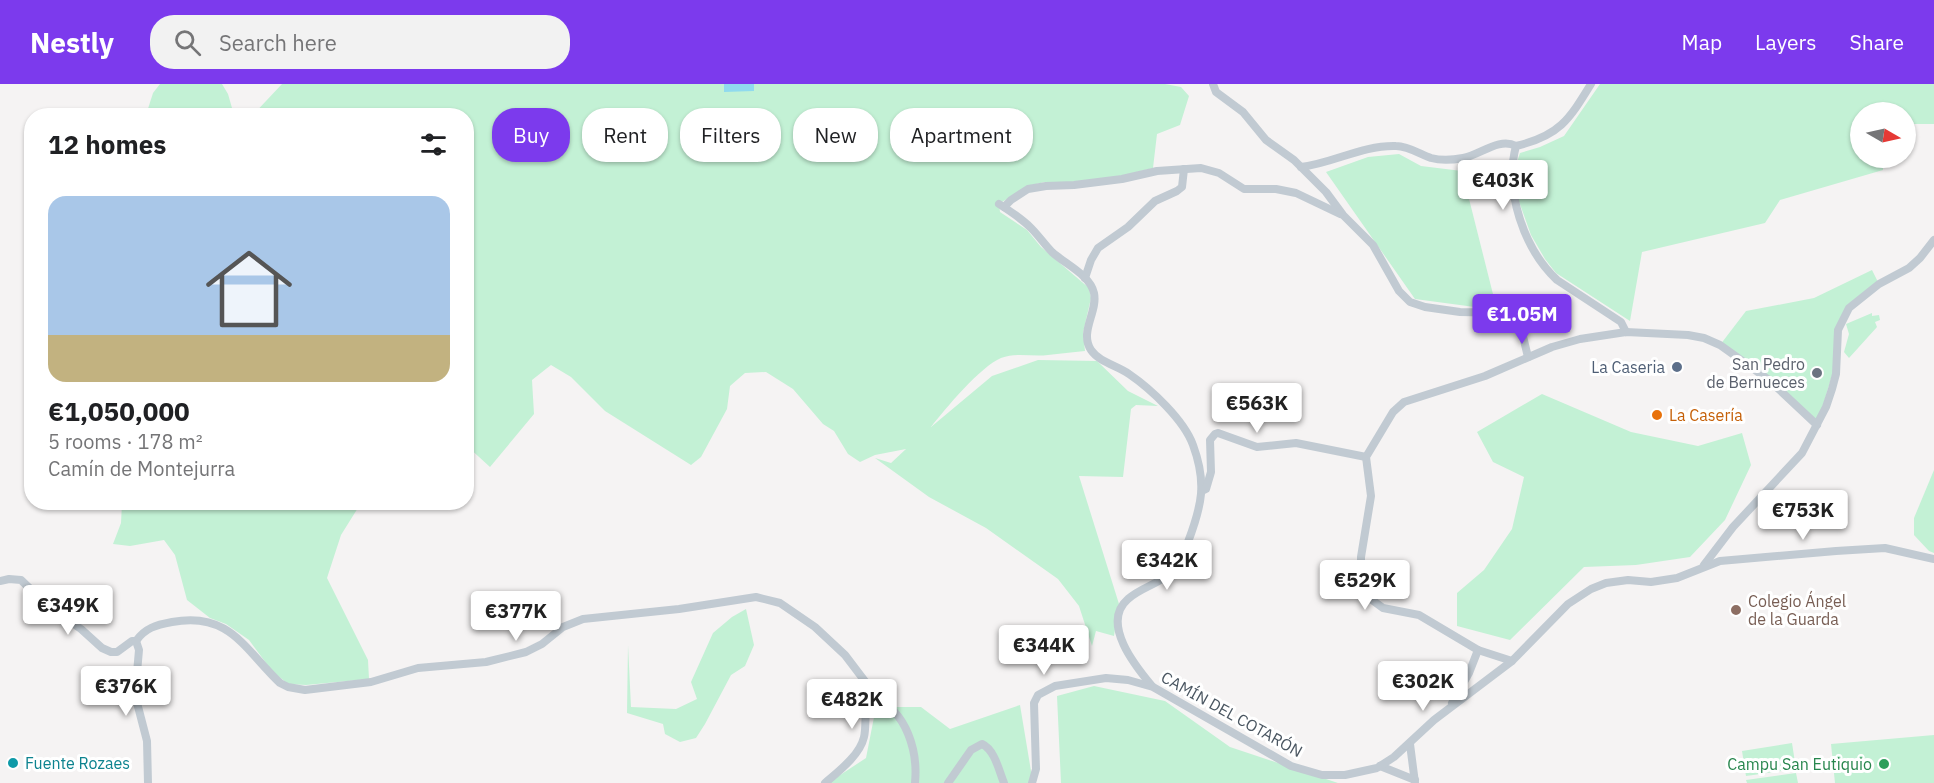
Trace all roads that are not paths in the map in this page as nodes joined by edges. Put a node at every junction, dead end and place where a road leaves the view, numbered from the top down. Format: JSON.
{"nodes":[{"id":1,"x":1213,"y":84,"type":"edge"},
{"id":2,"x":1591,"y":84,"type":"edge"},
{"id":3,"x":1516,"y":146,"type":"junction"},
{"id":4,"x":1301,"y":167,"type":"junction"},
{"id":5,"x":1184,"y":168,"type":"junction"},
{"id":6,"x":1343,"y":215,"type":"junction"},
{"id":7,"x":1934,"y":240,"type":"edge"},
{"id":8,"x":1085,"y":278,"type":"junction"},
{"id":9,"x":1626,"y":332,"type":"junction"},
{"id":10,"x":1528,"y":357,"type":"junction"},
{"id":11,"x":1817,"y":425,"type":"junction"},
{"id":12,"x":1366,"y":457,"type":"junction"},
{"id":13,"x":1202,"y":491,"type":"junction"},
{"id":14,"x":1934,"y":559,"type":"edge"},
{"id":15,"x":1704,"y":566,"type":"junction"},
{"id":16,"x":0,"y":581,"type":"edge"},
{"id":17,"x":136,"y":641,"type":"junction"},
{"id":18,"x":1478,"y":650,"type":"junction"},
{"id":19,"x":1512,"y":661,"type":"junction"},
{"id":20,"x":1153,"y":687,"type":"junction"},
{"id":21,"x":875,"y":699,"type":"junction"},
{"id":22,"x":1450,"y":708,"type":"junction"},
{"id":23,"x":1410,"y":744,"type":"junction"},
{"id":24,"x":1380,"y":766,"type":"junction"},
{"id":25,"x":1415,"y":781,"type":"edge"},
{"id":26,"x":148,"y":783,"type":"edge"},
{"id":27,"x":825,"y":783,"type":"edge"},
{"id":28,"x":915,"y":783,"type":"edge"},
{"id":29,"x":948,"y":783,"type":"edge"},
{"id":30,"x":1004,"y":783,"type":"edge"},
{"id":31,"x":1032,"y":783,"type":"edge"}],
"edges":[{"from":1,"to":4,"type":"street"},
{"from":2,"to":3,"type":"street"},
{"from":3,"to":4,"type":"street"},
{"from":3,"to":9,"type":"street"},
{"from":4,"to":6,"type":"street"},
{"from":5,"to":6,"type":"street"},
{"from":5,"to":8,"type":"street"},
{"from":5,"to":8,"type":"street"},
{"from":6,"to":10,"type":"street"},
{"from":7,"to":11,"type":"street"},
{"from":8,"to":13,"type":"street"},
{"from":9,"to":10,"type":"street"},
{"from":9,"to":11,"type":"street"},
{"from":10,"to":12,"type":"street"},
{"from":11,"to":15,"type":"street"},
{"from":12,"to":13,"type":"street"},
{"from":12,"to":18,"type":"street"},
{"from":13,"to":20,"type":"street"},
{"from":14,"to":15,"type":"street","name":"CAMÍN DEL COTARÓN"},
{"from":15,"to":19,"type":"street","name":"CAMÍN DEL COTARÓN"},
{"from":16,"to":17,"type":"street"},
{"from":17,"to":21,"type":"street"},
{"from":17,"to":26,"type":"street"},
{"from":18,"to":19,"type":"street"},
{"from":18,"to":22,"type":"street"},
{"from":19,"to":22,"type":"street","name":"CAMÍN DEL COTARÓN"},
{"from":20,"to":24,"type":"street","name":"CAMÍN DEL COTARÓN"},
{"from":20,"to":31,"type":"street","name":"CAMÍN DEL COTARÓN"},
{"from":21,"to":27,"type":"street"},
{"from":21,"to":28,"type":"street"},
{"from":22,"to":23,"type":"street","name":"CAMÍN DEL COTARÓN"},
{"from":23,"to":24,"type":"street","name":"CAMÍN DEL COTARÓN"},
{"from":23,"to":25,"type":"street"},
{"from":24,"to":25,"type":"street"},
{"from":29,"to":30,"type":"street"}]}
